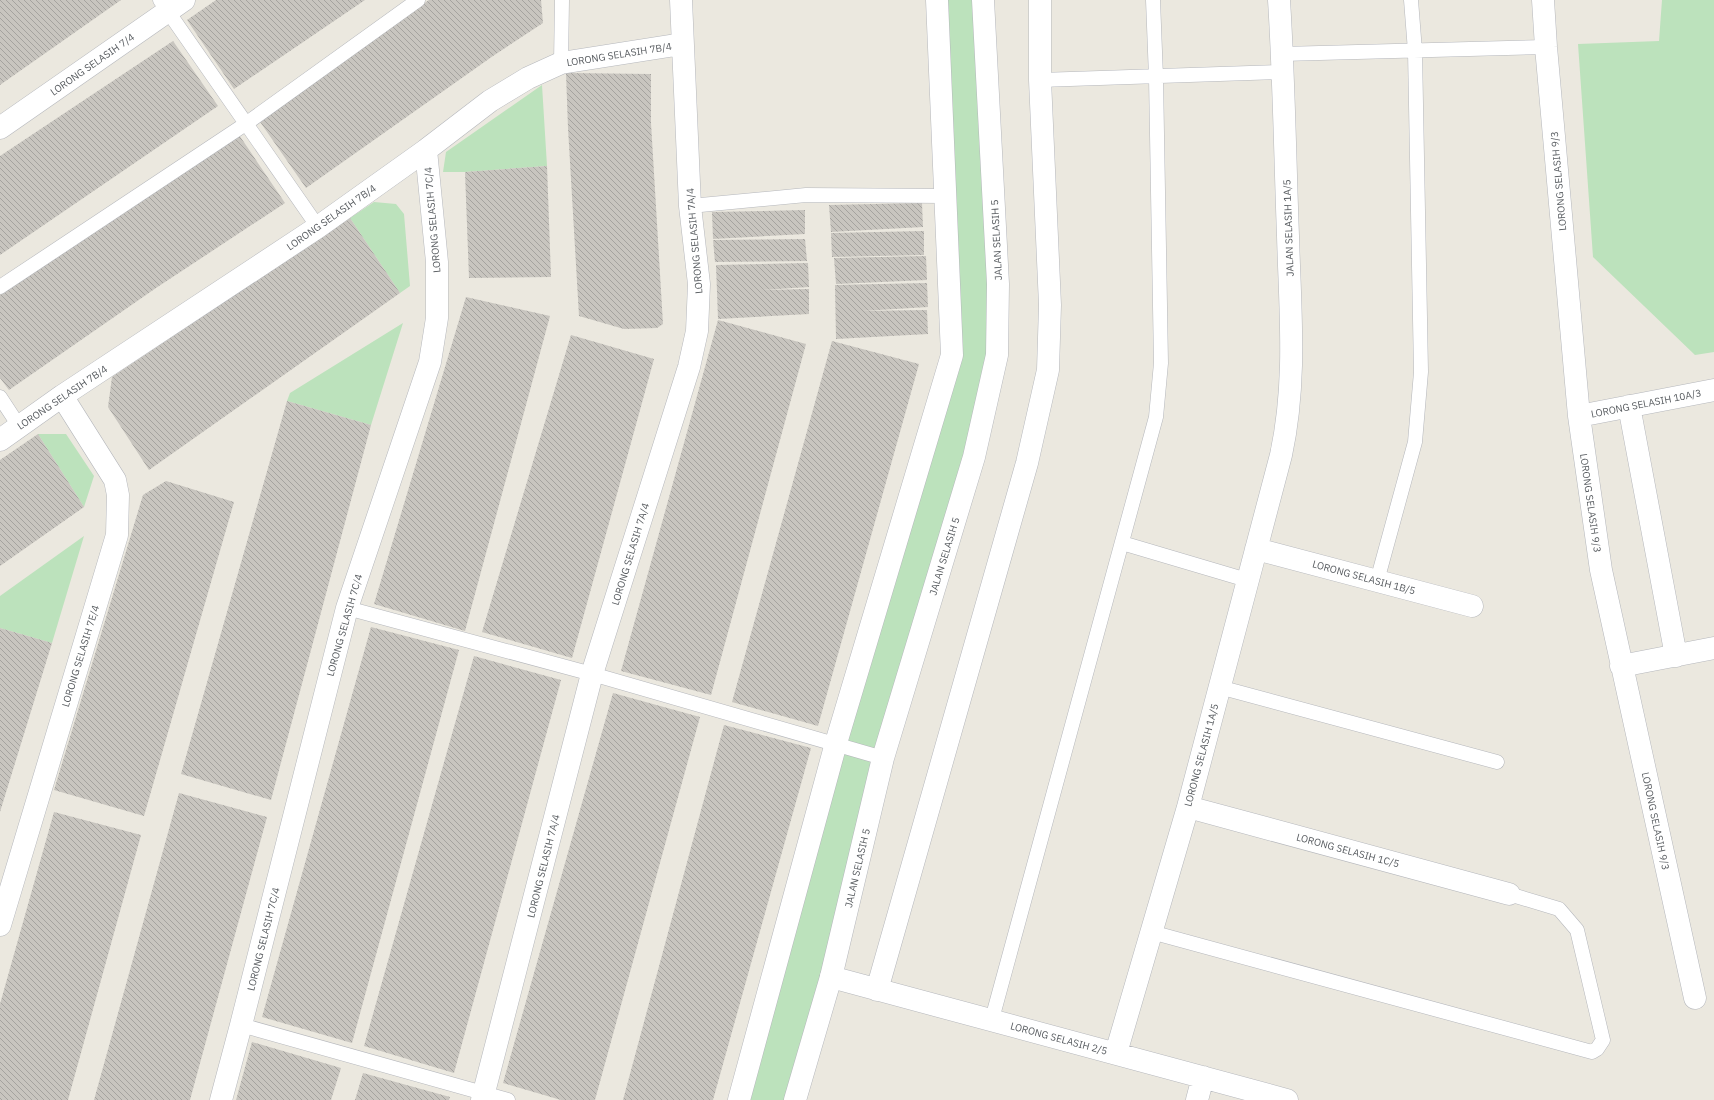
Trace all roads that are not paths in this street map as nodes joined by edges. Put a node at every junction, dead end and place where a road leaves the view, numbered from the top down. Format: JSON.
{"nodes":[{"id":1,"x":418,"y":0,"type":"edge"},
{"id":2,"x":562,"y":0,"type":"edge"},
{"id":3,"x":680,"y":0,"type":"edge"},
{"id":4,"x":936,"y":0,"type":"edge"},
{"id":5,"x":983,"y":0,"type":"edge"},
{"id":6,"x":1040,"y":0,"type":"edge"},
{"id":7,"x":1153,"y":0,"type":"edge"},
{"id":8,"x":1279,"y":0,"type":"edge"},
{"id":9,"x":1411,"y":0,"type":"edge"},
{"id":10,"x":1543,"y":0,"type":"edge"},
{"id":11,"x":170,"y":4,"type":"edge"},
{"id":12,"x":682,"y":44,"type":"junction"},
{"id":13,"x":1546,"y":47,"type":"junction"},
{"id":14,"x":1415,"y":51,"type":"junction"},
{"id":15,"x":561,"y":63,"type":"junction"},
{"id":16,"x":1283,"y":63,"type":"junction"},
{"id":17,"x":1156,"y":77,"type":"junction"},
{"id":18,"x":1040,"y":80,"type":"junction"},
{"id":19,"x":247,"y":123,"type":"junction"},
{"id":20,"x":0,"y":128,"type":"edge"},
{"id":21,"x":426,"y":150,"type":"junction"},
{"id":22,"x":945,"y":196,"type":"junction"},
{"id":23,"x":690,"y":206,"type":"junction"},
{"id":24,"x":318,"y":227,"type":"junction"},
{"id":25,"x":0,"y":288,"type":"edge"},
{"id":26,"x":1714,"y":390,"type":"edge"},
{"id":27,"x":62,"y":396,"type":"junction"},
{"id":28,"x":0,"y":397,"type":"edge"},
{"id":29,"x":1629,"y":406,"type":"junction"},
{"id":30,"x":1579,"y":416,"type":"junction"},
{"id":31,"x":19,"y":426,"type":"junction"},
{"id":32,"x":0,"y":440,"type":"edge"},
{"id":33,"x":1281,"y":455,"type":"joint"},
{"id":34,"x":1122,"y":543,"type":"junction"},
{"id":35,"x":1256,"y":549,"type":"junction"},
{"id":36,"x":1247,"y":580,"type":"junction"},
{"id":37,"x":1377,"y":581,"type":"junction"},
{"id":38,"x":1472,"y":606,"type":"dead end"},
{"id":39,"x":347,"y":608,"type":"junction"},
{"id":40,"x":1714,"y":648,"type":"edge"},
{"id":41,"x":1676,"y":656,"type":"junction"},
{"id":42,"x":1621,"y":666,"type":"junction"},
{"id":43,"x":592,"y":674,"type":"junction"},
{"id":44,"x":1219,"y":687,"type":"junction"},
{"id":45,"x":836,"y":743,"type":"junction"},
{"id":46,"x":883,"y":758,"type":"junction"},
{"id":47,"x":1497,"y":762,"type":"dead end"},
{"id":48,"x":1188,"y":807,"type":"junction"},
{"id":49,"x":1509,"y":894,"type":"joint"},
{"id":50,"x":0,"y":925,"type":"edge"},
{"id":51,"x":1151,"y":932,"type":"junction"},
{"id":52,"x":831,"y":977,"type":"junction"},
{"id":53,"x":877,"y":990,"type":"junction"},
{"id":54,"x":1695,"y":998,"type":"dead end"},
{"id":55,"x":992,"y":1019,"type":"junction"},
{"id":56,"x":242,"y":1025,"type":"junction"},
{"id":57,"x":1116,"y":1053,"type":"junction"},
{"id":58,"x":1203,"y":1077,"type":"junction"},
{"id":59,"x":483,"y":1097,"type":"edge"},
{"id":60,"x":798,"y":1099,"type":"edge"},
{"id":61,"x":221,"y":1100,"type":"edge"},
{"id":62,"x":508,"y":1100,"type":"edge"},
{"id":63,"x":739,"y":1100,"type":"edge"},
{"id":64,"x":1197,"y":1100,"type":"edge"},
{"id":65,"x":1287,"y":1100,"type":"edge"}],
"edges":[{"from":1,"to":19,"type":"lane"},
{"from":2,"to":15,"type":"lane"},
{"from":3,"to":12,"type":"street","name":"LORONG SELASIH 7A/4"},
{"from":4,"to":22,"type":"street"},
{"from":5,"to":46,"type":"street","name":"JALAN SELASIH 5"},
{"from":6,"to":18,"type":"street"},
{"from":7,"to":17,"type":"lane"},
{"from":8,"to":16,"type":"street","name":"JALAN SELASIH 1A/5"},
{"from":9,"to":14,"type":"lane"},
{"from":10,"to":13,"type":"street","name":"LORONG SELASIH 9/3"},
{"from":11,"to":19,"type":"lane"},
{"from":11,"to":20,"type":"street","name":"LORONG SELASIH 7/4"},
{"from":12,"to":15,"type":"street","name":"LORONG SELASIH 7B/4"},
{"from":12,"to":23,"type":"street","name":"LORONG SELASIH 7A/4"},
{"from":13,"to":14,"type":"lane"},
{"from":13,"to":30,"type":"street","name":"LORONG SELASIH 9/3"},
{"from":14,"to":16,"type":"lane"},
{"from":14,"to":37,"type":"lane"},
{"from":15,"to":21,"type":"street","name":"LORONG SELASIH 7B/4"},
{"from":16,"to":17,"type":"lane"},
{"from":16,"to":33,"type":"street","name":"JALAN SELASIH 1A/5"},
{"from":17,"to":18,"type":"lane"},
{"from":17,"to":34,"type":"lane"},
{"from":18,"to":53,"type":"street"},
{"from":19,"to":24,"type":"lane"},
{"from":19,"to":25,"type":"lane"},
{"from":21,"to":24,"type":"street","name":"LORONG SELASIH 7B/4"},
{"from":21,"to":39,"type":"street","name":"LORONG SELASIH 7C/4"},
{"from":22,"to":23,"type":"lane"},
{"from":22,"to":45,"type":"street"},
{"from":23,"to":43,"type":"street","name":"LORONG SELASIH 7A/4"},
{"from":24,"to":27,"type":"street","name":"LORONG SELASIH 7B/4"},
{"from":26,"to":29,"type":"street","name":"LORONG SELASIH 10A/3"},
{"from":27,"to":31,"type":"street","name":"LORONG SELASIH 7B/4"},
{"from":27,"to":50,"type":"street","name":"LORONG SELASIH 7E/4"},
{"from":28,"to":31,"type":"lane"},
{"from":29,"to":30,"type":"street","name":"LORONG SELASIH 10A/3"},
{"from":29,"to":41,"type":"street"},
{"from":30,"to":42,"type":"street","name":"LORONG SELASIH 9/3"},
{"from":31,"to":32,"type":"street","name":"LORONG SELASIH 7B/4"},
{"from":33,"to":35,"type":"street","name":"LORONG SELASIH 1A/5"},
{"from":34,"to":36,"type":"lane"},
{"from":34,"to":55,"type":"lane"},
{"from":35,"to":36,"type":"street","name":"LORONG SELASIH 1A/5"},
{"from":35,"to":37,"type":"street","name":"LORONG SELASIH 1B/5"},
{"from":36,"to":44,"type":"street","name":"LORONG SELASIH 1A/5"},
{"from":37,"to":38,"type":"street","name":"LORONG SELASIH 1B/5"},
{"from":39,"to":43,"type":"lane"},
{"from":39,"to":56,"type":"street","name":"LORONG SELASIH 7C/4"},
{"from":40,"to":41,"type":"street"},
{"from":41,"to":42,"type":"street"},
{"from":42,"to":54,"type":"street","name":"LORONG SELASIH 9/3"},
{"from":43,"to":45,"type":"lane"},
{"from":43,"to":59,"type":"street","name":"LORONG SELASIH 7A/4"},
{"from":44,"to":47,"type":"lane"},
{"from":44,"to":48,"type":"street","name":"LORONG SELASIH 1A/5"},
{"from":45,"to":46,"type":"lane"},
{"from":45,"to":63,"type":"street"},
{"from":46,"to":52,"type":"street","name":"JALAN SELASIH 5"},
{"from":48,"to":49,"type":"street","name":"LORONG SELASIH 1C/5"},
{"from":48,"to":51,"type":"street","name":"LORONG SELASIH 1A/5"},
{"from":49,"to":51,"type":"lane"},
{"from":51,"to":57,"type":"street","name":"LORONG SELASIH 1A/5"},
{"from":52,"to":53,"type":"street","name":"LORONG SELASIH 2/5"},
{"from":52,"to":60,"type":"street","name":"JALAN SELASIH 5"},
{"from":53,"to":55,"type":"street","name":"LORONG SELASIH 2/5"},
{"from":55,"to":57,"type":"street","name":"LORONG SELASIH 2/5"},
{"from":56,"to":59,"type":"lane"},
{"from":56,"to":61,"type":"street","name":"LORONG SELASIH 7C/4"},
{"from":57,"to":58,"type":"street","name":"LORONG SELASIH 2/5"},
{"from":58,"to":64,"type":"street"},
{"from":58,"to":65,"type":"street","name":"LORONG SELASIH 2/5"},
{"from":59,"to":62,"type":"lane"}]}
